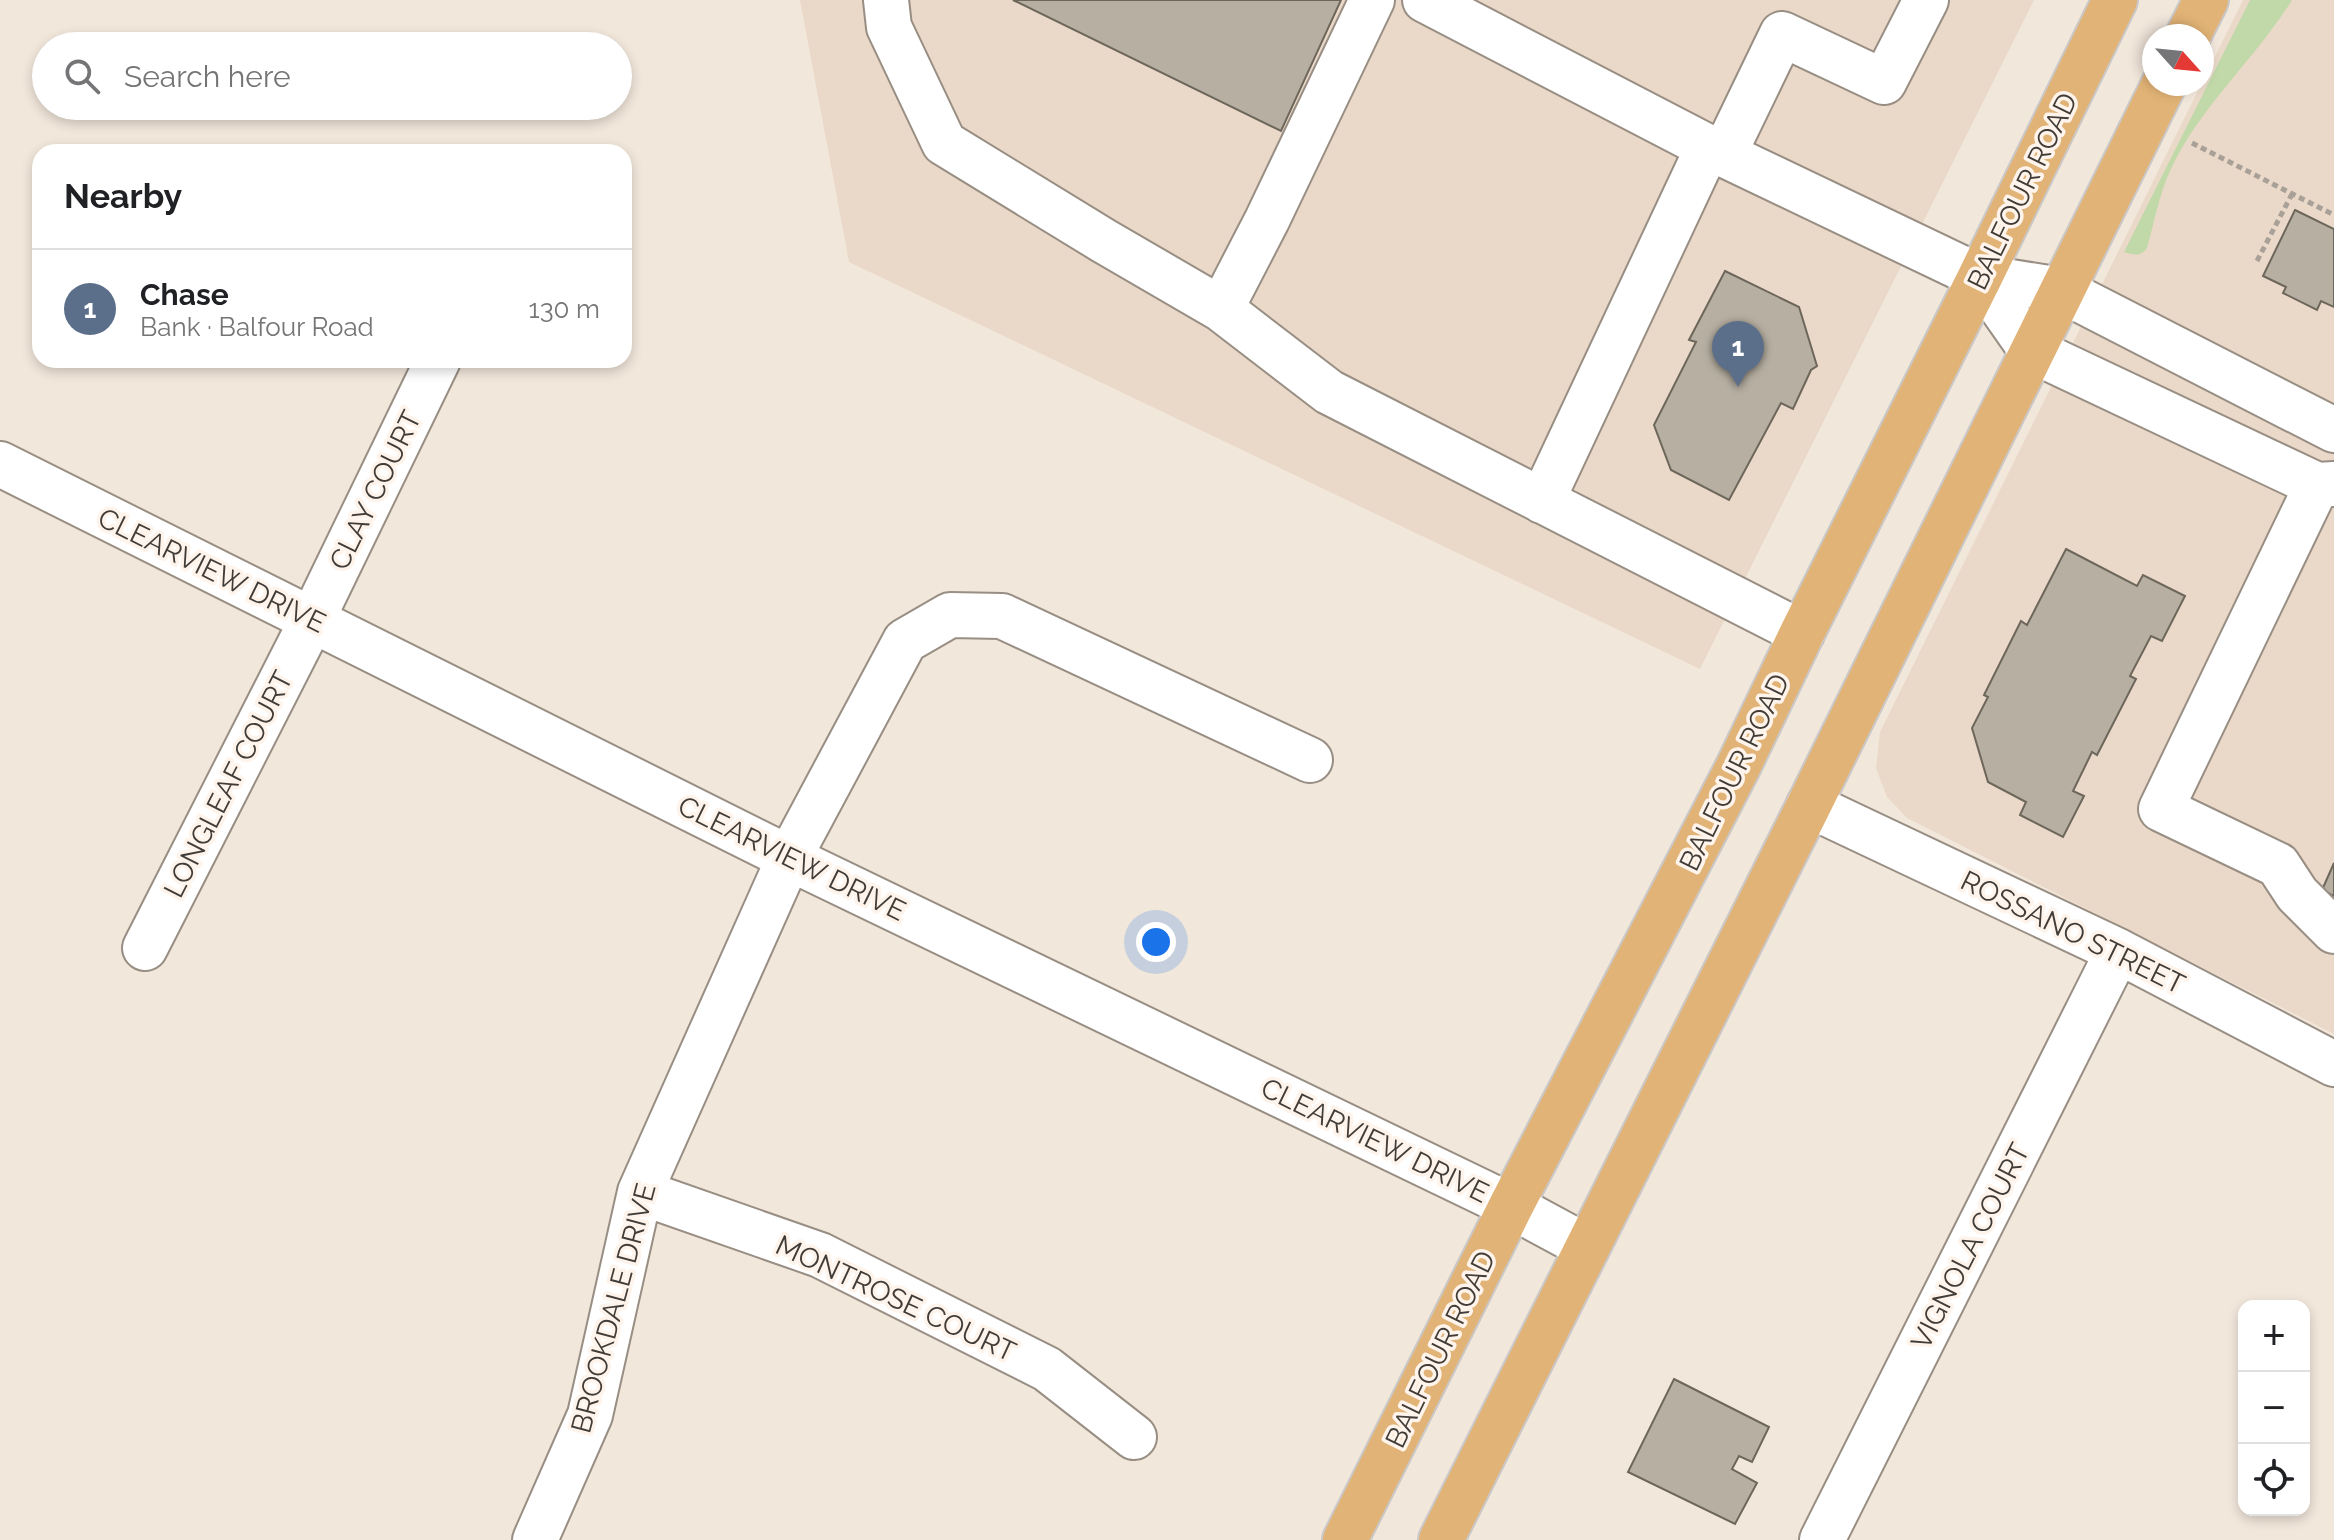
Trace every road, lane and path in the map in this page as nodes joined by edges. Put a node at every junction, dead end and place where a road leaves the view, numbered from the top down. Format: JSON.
{"nodes":[{"id":1,"x":886,"y":0,"type":"edge"},
{"id":2,"x":1372,"y":0,"type":"edge"},
{"id":3,"x":1425,"y":0,"type":"edge"},
{"id":4,"x":1926,"y":0,"type":"edge"},
{"id":5,"x":2115,"y":0,"type":"edge"},
{"id":6,"x":2206,"y":0,"type":"edge"},
{"id":7,"x":2194,"y":24,"type":"edge"},
{"id":8,"x":2158,"y":96,"type":"edge"},
{"id":9,"x":2192,"y":143,"type":"dead end"},
{"id":10,"x":1716,"y":150,"type":"junction"},
{"id":11,"x":2292,"y":194,"type":"junction"},
{"id":12,"x":2334,"y":215,"type":"edge"},
{"id":13,"x":2257,"y":261,"type":"dead end"},
{"id":14,"x":1980,"y":277,"type":"junction"},
{"id":15,"x":2061,"y":290,"type":"junction"},
{"id":16,"x":1221,"y":309,"type":"junction"},
{"id":17,"x":2031,"y":350,"type":"junction"},
{"id":18,"x":434,"y":368,"type":"edge"},
{"id":19,"x":2334,"y":430,"type":"edge"},
{"id":20,"x":0,"y":464,"type":"edge"},
{"id":21,"x":2325,"y":485,"type":"edge"},
{"id":22,"x":1542,"y":501,"type":"junction"},
{"id":23,"x":312,"y":620,"type":"junction"},
{"id":24,"x":1802,"y":633,"type":"junction"},
{"id":25,"x":1310,"y":760,"type":"dead end"},
{"id":26,"x":1809,"y":805,"type":"junction"},
{"id":27,"x":789,"y":858,"type":"junction"},
{"id":28,"x":2334,"y":931,"type":"edge"},
{"id":29,"x":145,"y":948,"type":"dead end"},
{"id":30,"x":2118,"y":951,"type":"junction"},
{"id":31,"x":2334,"y":1064,"type":"edge"},
{"id":32,"x":640,"y":1192,"type":"junction"},
{"id":33,"x":1511,"y":1206,"type":"junction"},
{"id":34,"x":1587,"y":1247,"type":"junction"},
{"id":35,"x":1134,"y":1437,"type":"dead end"},
{"id":36,"x":535,"y":1540,"type":"edge"},
{"id":37,"x":1345,"y":1540,"type":"edge"},
{"id":38,"x":1441,"y":1540,"type":"edge"},
{"id":39,"x":1822,"y":1540,"type":"edge"}],
"edges":[{"from":1,"to":16,"type":"street"},
{"from":2,"to":16,"type":"street"},
{"from":3,"to":10,"type":"street"},
{"from":4,"to":10,"type":"street"},
{"from":5,"to":14,"type":"main road","name":"BALFOUR ROAD"},
{"from":6,"to":7,"type":"main road"},
{"from":8,"to":15,"type":"main road"},
{"from":9,"to":11,"type":"path"},
{"from":10,"to":14,"type":"street"},
{"from":10,"to":22,"type":"street"},
{"from":11,"to":12,"type":"path"},
{"from":11,"to":13,"type":"path"},
{"from":14,"to":15,"type":"street"},
{"from":14,"to":17,"type":"street"},
{"from":14,"to":24,"type":"main road","name":"BALFOUR ROAD"},
{"from":15,"to":17,"type":"main road"},
{"from":15,"to":19,"type":"street"},
{"from":16,"to":22,"type":"street"},
{"from":17,"to":21,"type":"street"},
{"from":17,"to":26,"type":"main road"},
{"from":18,"to":23,"type":"street","name":"CLAY COURT"},
{"from":20,"to":23,"type":"street","name":"CLEARVIEW DRIVE"},
{"from":21,"to":28,"type":"street"},
{"from":22,"to":24,"type":"street"},
{"from":23,"to":27,"type":"street","name":"CLEARVIEW DRIVE"},
{"from":23,"to":29,"type":"street","name":"LONGLEAF COURT"},
{"from":24,"to":33,"type":"main road","name":"BALFOUR ROAD"},
{"from":25,"to":27,"type":"street","name":"BROOKDALE DRIVE"},
{"from":26,"to":30,"type":"street","name":"ROSSANO STREET"},
{"from":26,"to":34,"type":"main road"},
{"from":27,"to":32,"type":"street","name":"BROOKDALE DRIVE"},
{"from":27,"to":33,"type":"street","name":"CLEARVIEW DRIVE"},
{"from":30,"to":31,"type":"street","name":"ROSSANO STREET"},
{"from":30,"to":39,"type":"street","name":"VIGNOLA COURT"},
{"from":32,"to":35,"type":"street","name":"MONTROSE COURT"},
{"from":32,"to":36,"type":"street","name":"BROOKDALE DRIVE"},
{"from":33,"to":34,"type":"street","name":"CLEARVIEW DRIVE"},
{"from":33,"to":37,"type":"main road","name":"BALFOUR ROAD"},
{"from":34,"to":38,"type":"main road"}]}
